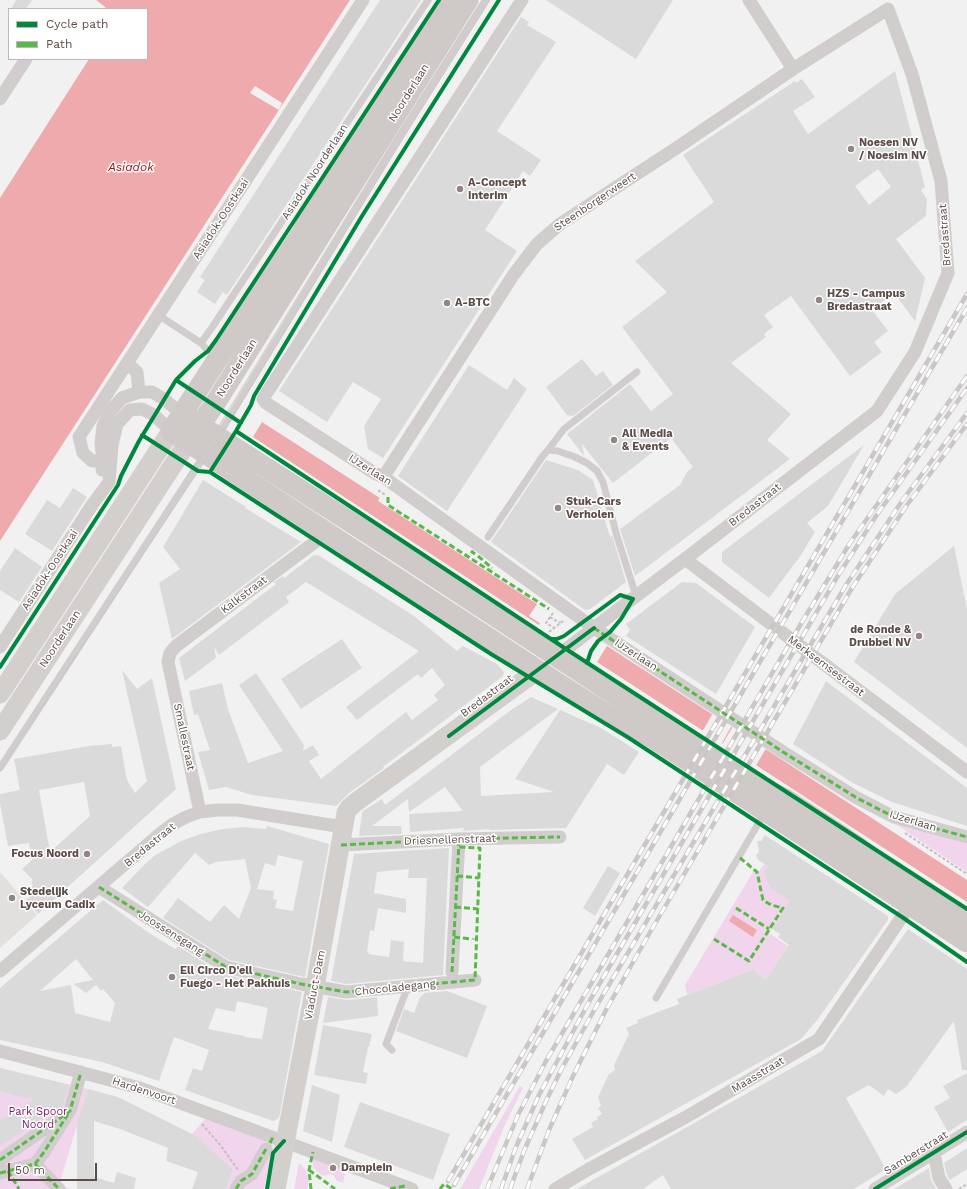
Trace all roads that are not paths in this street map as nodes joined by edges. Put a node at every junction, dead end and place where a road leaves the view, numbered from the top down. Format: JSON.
{"nodes":[{"id":1,"x":363,"y":0,"type":"edge"},
{"id":2,"x":428,"y":0,"type":"edge"},
{"id":3,"x":450,"y":0,"type":"edge"},
{"id":4,"x":468,"y":0,"type":"edge"},
{"id":5,"x":486,"y":0,"type":"edge"},
{"id":6,"x":522,"y":0,"type":"edge"},
{"id":7,"x":749,"y":0,"type":"edge"},
{"id":8,"x":886,"y":5,"type":"edge"},
{"id":9,"x":25,"y":60,"type":"edge"},
{"id":10,"x":793,"y":69,"type":"junction"},
{"id":11,"x":0,"y":99,"type":"edge"},
{"id":12,"x":158,"y":315,"type":"junction"},
{"id":13,"x":201,"y":343,"type":"junction"},
{"id":14,"x":208,"y":351,"type":"dead end"},
{"id":15,"x":127,"y":363,"type":"junction"},
{"id":16,"x":637,"y":372,"type":"dead end"},
{"id":17,"x":139,"y":392,"type":"junction"},
{"id":18,"x":177,"y":422,"type":"junction"},
{"id":19,"x":209,"y":441,"type":"junction"},
{"id":20,"x":188,"y":442,"type":"junction"},
{"id":21,"x":548,"y":450,"type":"junction"},
{"id":22,"x":107,"y":460,"type":"junction"},
{"id":23,"x":382,"y":476,"type":"junction"},
{"id":24,"x":322,"y":537,"type":"junction"},
{"id":25,"x":488,"y":537,"type":"dead end"},
{"id":26,"x":685,"y":559,"type":"junction"},
{"id":27,"x":636,"y":596,"type":"junction"},
{"id":28,"x":594,"y":628,"type":"junction"},
{"id":29,"x":0,"y":647,"type":"edge"},
{"id":30,"x":561,"y":653,"type":"junction"},
{"id":31,"x":168,"y":662,"type":"joint"},
{"id":32,"x":538,"y":670,"type":"junction"},
{"id":33,"x":0,"y":694,"type":"edge"},
{"id":34,"x":0,"y":731,"type":"edge"},
{"id":35,"x":0,"y":768,"type":"edge"},
{"id":36,"x":967,"y":772,"type":"edge"},
{"id":37,"x":200,"y":812,"type":"junction"},
{"id":38,"x":765,"y":812,"type":"junction"},
{"id":39,"x":342,"y":836,"type":"junction"},
{"id":40,"x":560,"y":837,"type":"dead end"},
{"id":41,"x":967,"y":837,"type":"edge"},
{"id":42,"x":459,"y":839,"type":"junction"},
{"id":43,"x":99,"y":887,"type":"junction"},
{"id":44,"x":910,"y":905,"type":"junction"},
{"id":45,"x":967,"y":923,"type":"edge"},
{"id":46,"x":967,"y":942,"type":"edge"},
{"id":47,"x":0,"y":971,"type":"edge"},
{"id":48,"x":452,"y":972,"type":"dead end"},
{"id":49,"x":475,"y":980,"type":"dead end"},
{"id":50,"x":408,"y":986,"type":"junction"},
{"id":51,"x":315,"y":987,"type":"junction"},
{"id":52,"x":656,"y":998,"type":"dead end"},
{"id":53,"x":392,"y":1050,"type":"dead end"},
{"id":54,"x":0,"y":1051,"type":"edge"},
{"id":55,"x":82,"y":1072,"type":"junction"},
{"id":56,"x":70,"y":1111,"type":"junction"},
{"id":57,"x":967,"y":1132,"type":"edge"},
{"id":58,"x":273,"y":1143,"type":"junction"},
{"id":59,"x":934,"y":1153,"type":"junction"},
{"id":60,"x":0,"y":1160,"type":"edge"},
{"id":61,"x":35,"y":1164,"type":"junction"},
{"id":62,"x":0,"y":1173,"type":"edge"},
{"id":63,"x":239,"y":1185,"type":"edge"},
{"id":64,"x":59,"y":1189,"type":"edge"},
{"id":65,"x":276,"y":1189,"type":"edge"},
{"id":66,"x":412,"y":1189,"type":"edge"},
{"id":67,"x":555,"y":1189,"type":"edge"},
{"id":68,"x":875,"y":1189,"type":"edge"},
{"id":69,"x":946,"y":1189,"type":"edge"}],
"edges":[{"from":1,"to":12,"type":"street","name":"Asiadok-Oostkaai"},
{"from":2,"to":13,"type":"lane","name":"Asiadok Noorderlaan"},
{"from":3,"to":18,"type":"main road","name":"Noorderlaan"},
{"from":4,"to":19,"type":"main road","name":"Noorderlaan"},
{"from":5,"to":19,"type":"lane"},
{"from":6,"to":23,"type":"street","name":"IJzerlaan"},
{"from":7,"to":10,"type":"street"},
{"from":8,"to":10,"type":"street","name":"Steenborgerweert"},
{"from":8,"to":26,"type":"street","name":"Bredastraat"},
{"from":9,"to":11,"type":"street"},
{"from":10,"to":23,"type":"street","name":"Steenborgerweert"},
{"from":12,"to":13,"type":"lane"},
{"from":12,"to":15,"type":"street","name":"Asiadok-Oostkaai"},
{"from":13,"to":14,"type":"lane"},
{"from":15,"to":17,"type":"street"},
{"from":15,"to":22,"type":"street","name":"Asiadok-Oostkaai"},
{"from":16,"to":21,"type":"lane"},
{"from":17,"to":18,"type":"street"},
{"from":17,"to":22,"type":"street","name":"Asiadok-Oostkaai"},
{"from":18,"to":19,"type":"main road"},
{"from":18,"to":20,"type":"main road"},
{"from":18,"to":22,"type":"street","name":"Asiadok-Oostkaai"},
{"from":18,"to":33,"type":"main road","name":"Noorderlaan"},
{"from":19,"to":20,"type":"main road","name":"Noorderlaan"},
{"from":19,"to":24,"type":"main road"},
{"from":19,"to":30,"type":"main road"},
{"from":19,"to":35,"type":"lane"},
{"from":20,"to":34,"type":"main road","name":"Noorderlaan"},
{"from":21,"to":25,"type":"lane"},
{"from":21,"to":27,"type":"lane"},
{"from":22,"to":29,"type":"street","name":"Asiadok-Oostkaai"},
{"from":23,"to":28,"type":"street","name":"IJzerlaan"},
{"from":24,"to":31,"type":"street","name":"Kalkstraat"},
{"from":24,"to":32,"type":"main road"},
{"from":26,"to":27,"type":"street","name":"Bredastraat"},
{"from":26,"to":36,"type":"street","name":"Merksemsestraat"},
{"from":27,"to":28,"type":"street","name":"Bredastraat"},
{"from":28,"to":30,"type":"street","name":"Bredastraat"},
{"from":28,"to":41,"type":"street","name":"IJzerlaan"},
{"from":30,"to":32,"type":"main road","name":"Bredastraat"},
{"from":30,"to":45,"type":"main road"},
{"from":31,"to":37,"type":"street","name":"Smallestraat"},
{"from":32,"to":38,"type":"main road"},
{"from":32,"to":39,"type":"main road","name":"Bredastraat"},
{"from":37,"to":39,"type":"street","name":"Bredastraat"},
{"from":37,"to":43,"type":"street","name":"Bredastraat"},
{"from":38,"to":44,"type":"main road"},
{"from":38,"to":52,"type":"lane"},
{"from":39,"to":42,"type":"street","name":"Driesnellenstraat"},
{"from":39,"to":51,"type":"main road","name":"Viaduct-Dam"},
{"from":40,"to":42,"type":"street","name":"Driesnellenstraat"},
{"from":42,"to":48,"type":"street"},
{"from":43,"to":47,"type":"street","name":"Bredastraat"},
{"from":43,"to":51,"type":"street","name":"Joossensgang"},
{"from":44,"to":46,"type":"main road"},
{"from":44,"to":67,"type":"street","name":"Maasstraat"},
{"from":49,"to":50,"type":"street","name":"Chocoladegang"},
{"from":50,"to":51,"type":"street","name":"Chocoladegang"},
{"from":50,"to":53,"type":"lane"},
{"from":51,"to":58,"type":"main road","name":"Viaduct-Dam"},
{"from":54,"to":55,"type":"street","name":"Hardenvoort"},
{"from":55,"to":56,"type":"street"},
{"from":55,"to":58,"type":"street","name":"Hardenvoort"},
{"from":56,"to":60,"type":"street"},
{"from":56,"to":61,"type":"street"},
{"from":57,"to":59,"type":"street","name":"Samberstraat"},
{"from":58,"to":63,"type":"street"},
{"from":58,"to":65,"type":"main road","name":"Viaduct-Dam"},
{"from":58,"to":66,"type":"street"},
{"from":59,"to":68,"type":"street","name":"Samberstraat"},
{"from":59,"to":69,"type":"street"},
{"from":61,"to":62,"type":"street"},
{"from":61,"to":64,"type":"street"}]}
